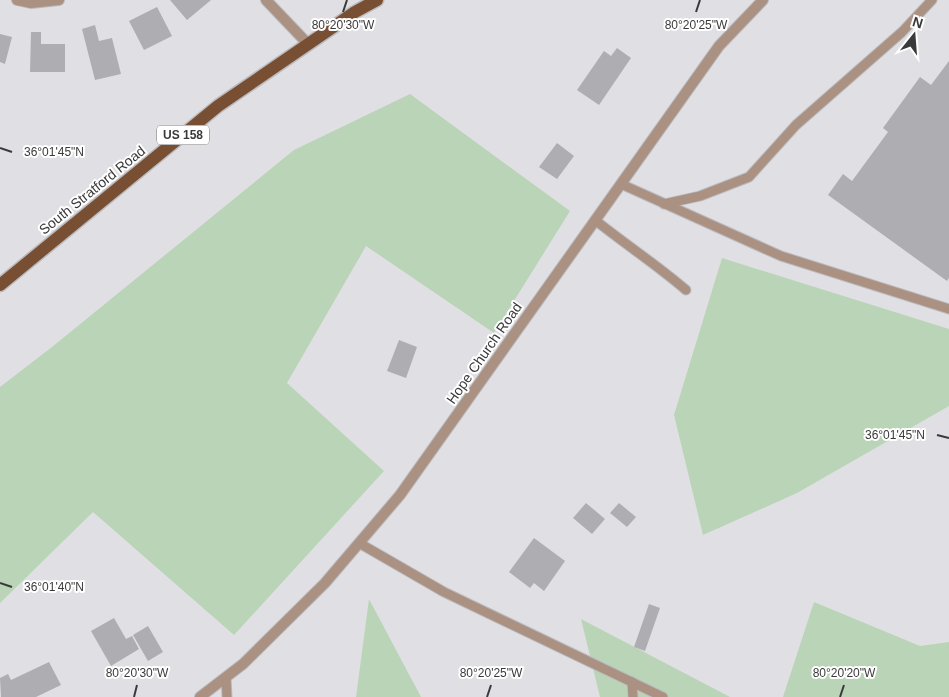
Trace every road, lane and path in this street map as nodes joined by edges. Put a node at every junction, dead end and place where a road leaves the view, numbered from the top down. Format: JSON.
{"nodes":[{"id":1,"x":17,"y":0,"type":"edge"},
{"id":2,"x":59,"y":0,"type":"edge"},
{"id":3,"x":266,"y":0,"type":"edge"},
{"id":4,"x":377,"y":0,"type":"edge"},
{"id":5,"x":763,"y":0,"type":"edge"},
{"id":6,"x":932,"y":0,"type":"edge"},
{"id":7,"x":308,"y":44,"type":"junction"},
{"id":8,"x":620,"y":184,"type":"junction"},
{"id":9,"x":664,"y":204,"type":"junction"},
{"id":10,"x":596,"y":220,"type":"junction"},
{"id":11,"x":0,"y":285,"type":"edge"},
{"id":12,"x":686,"y":290,"type":"dead end"},
{"id":13,"x":949,"y":309,"type":"edge"},
{"id":14,"x":359,"y":543,"type":"junction"},
{"id":15,"x":226,"y":677,"type":"junction"},
{"id":16,"x":632,"y":682,"type":"junction"},
{"id":17,"x":200,"y":697,"type":"edge"},
{"id":18,"x":228,"y":697,"type":"edge"},
{"id":19,"x":633,"y":697,"type":"edge"},
{"id":20,"x":663,"y":697,"type":"edge"}],
"edges":[{"from":1,"to":2,"type":"street"},
{"from":3,"to":7,"type":"street"},
{"from":4,"to":7,"type":"main road","name":"South Stratford Road","number":"US 158"},
{"from":5,"to":8,"type":"street","name":"Hope Church Road"},
{"from":6,"to":9,"type":"lane"},
{"from":7,"to":11,"type":"main road","name":"South Stratford Road","number":"US 158"},
{"from":8,"to":9,"type":"lane"},
{"from":8,"to":10,"type":"street","name":"Hope Church Road"},
{"from":9,"to":13,"type":"lane"},
{"from":10,"to":12,"type":"lane"},
{"from":10,"to":14,"type":"street","name":"Hope Church Road"},
{"from":14,"to":15,"type":"street","name":"Hope Church Road"},
{"from":14,"to":16,"type":"lane"},
{"from":15,"to":17,"type":"street","name":"Hope Church Road"},
{"from":15,"to":18,"type":"lane"},
{"from":16,"to":19,"type":"lane"},
{"from":16,"to":20,"type":"lane"}]}
